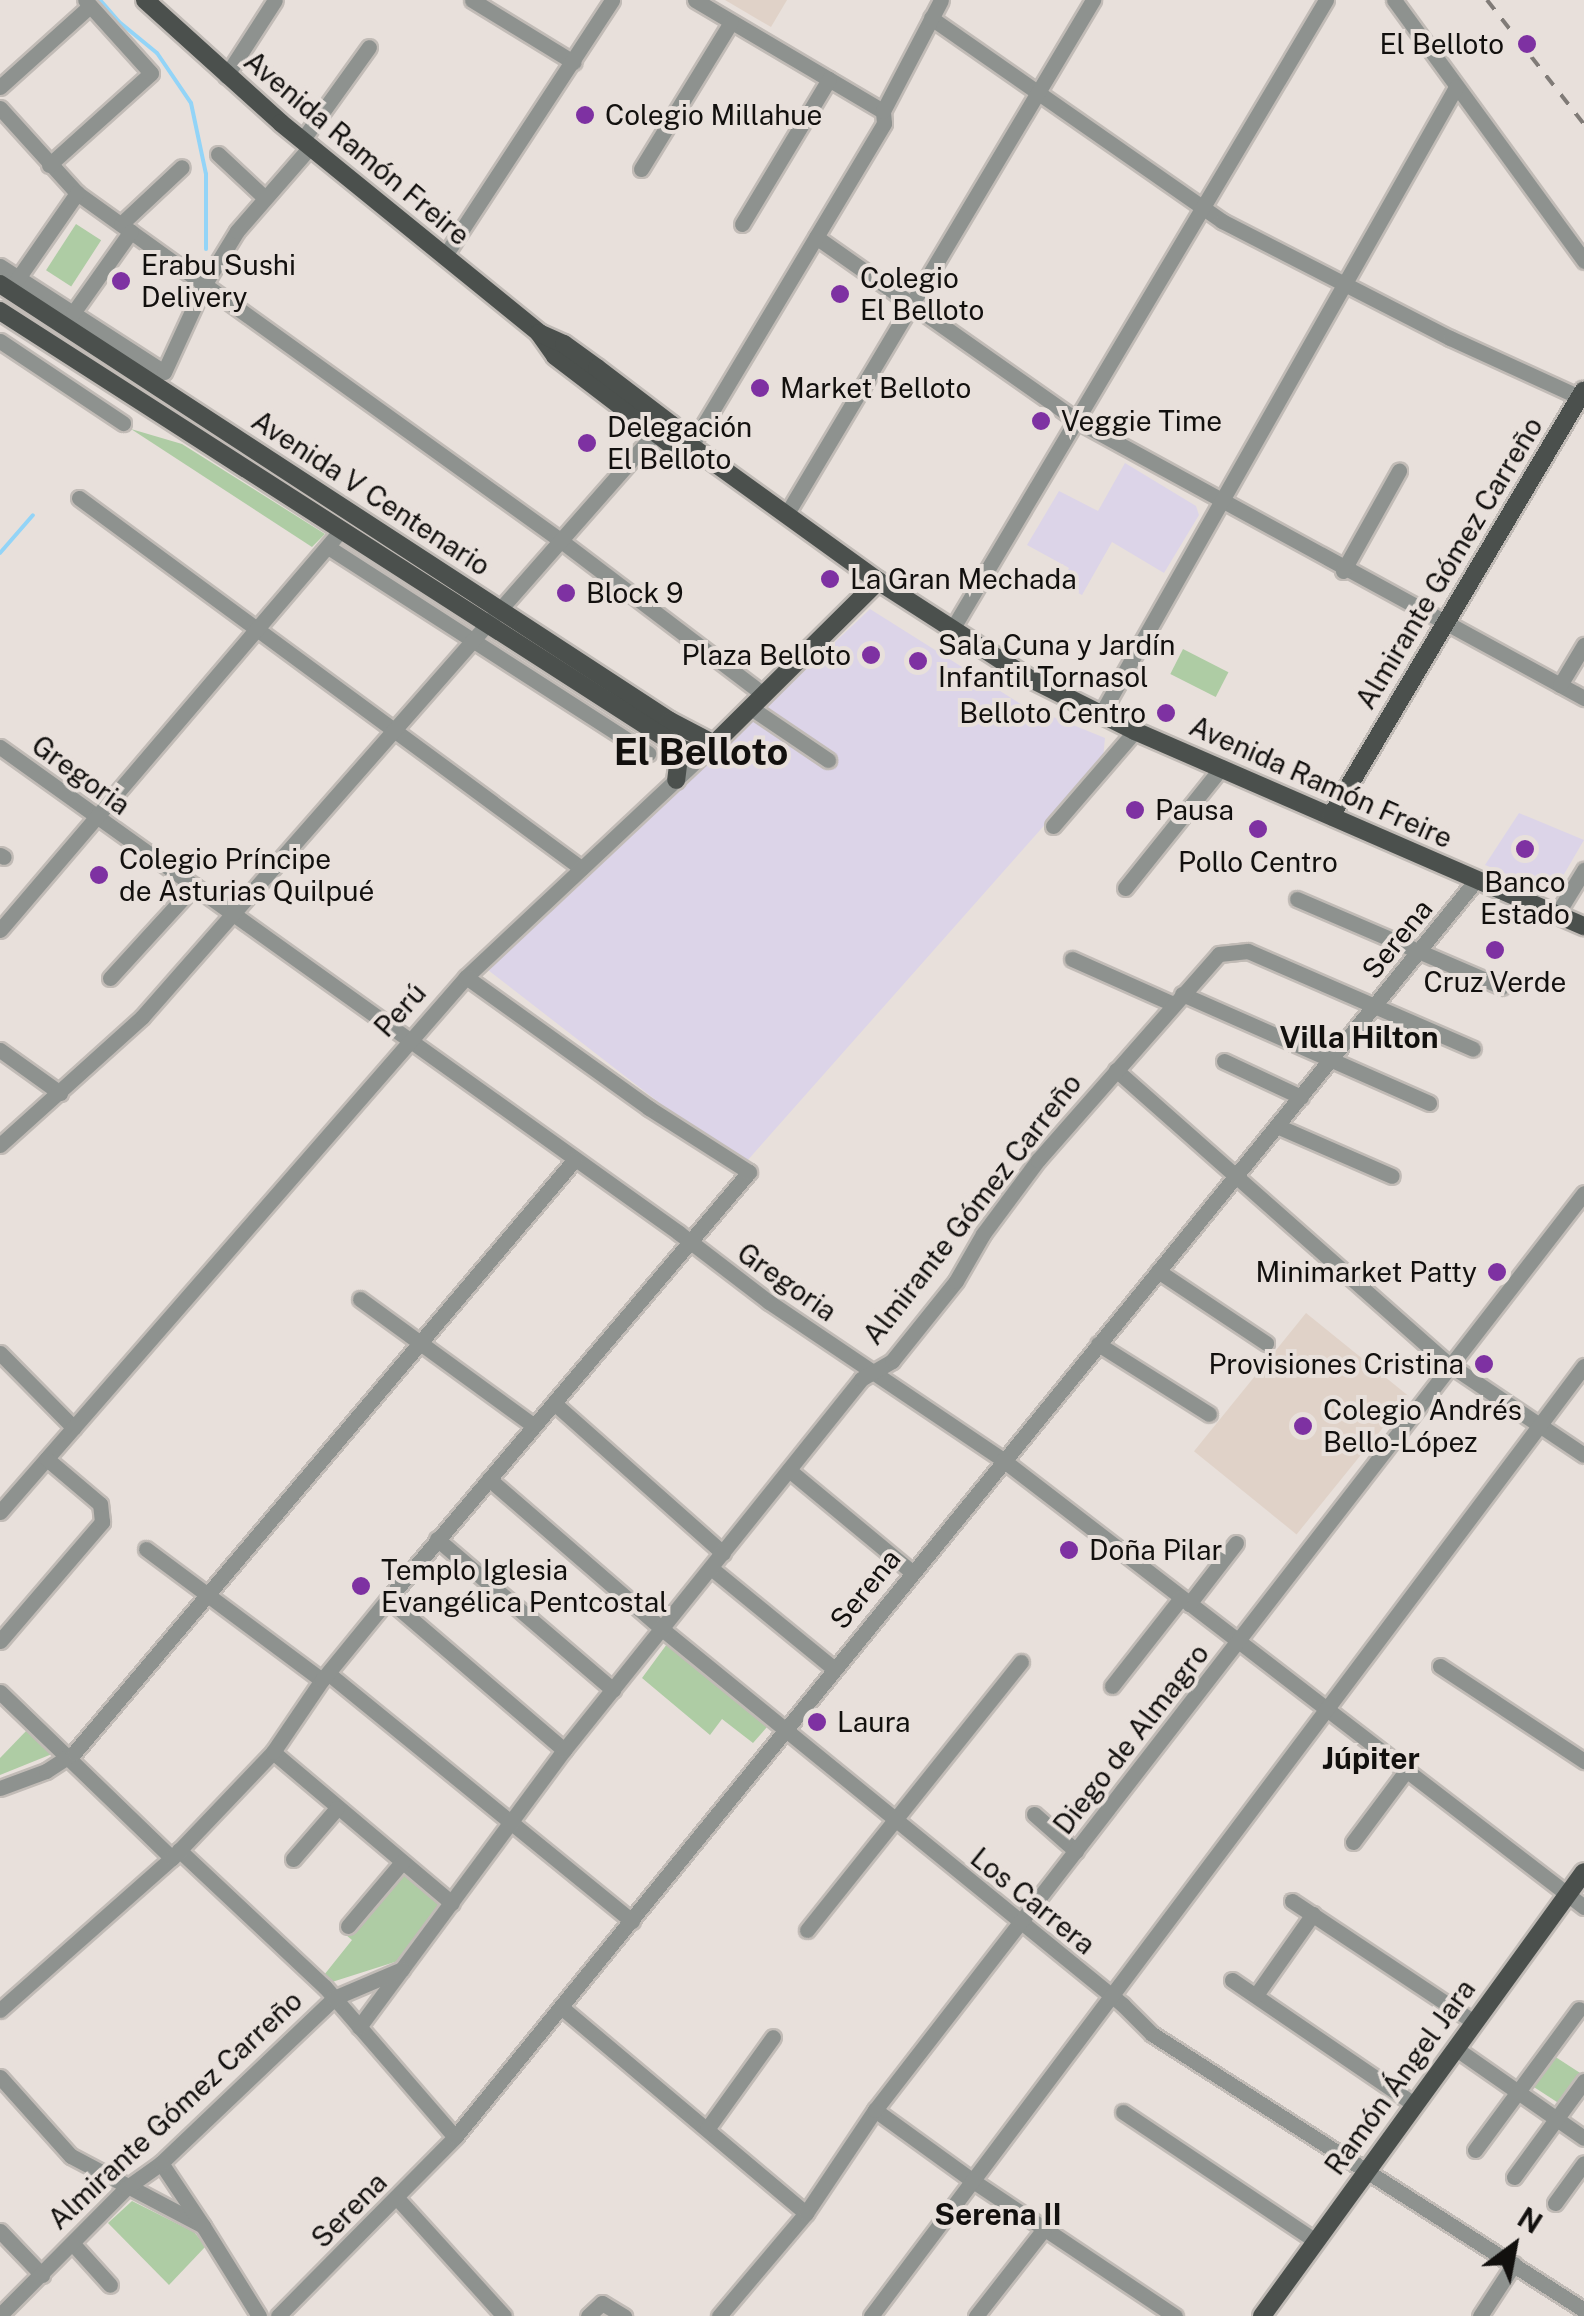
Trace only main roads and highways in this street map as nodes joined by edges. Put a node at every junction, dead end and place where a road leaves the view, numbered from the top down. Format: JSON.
{"nodes":[{"id":1,"x":145,"y":0,"type":"edge"},
{"id":2,"x":7,"y":285,"type":"edge"},
{"id":3,"x":0,"y":311,"type":"edge"},
{"id":4,"x":539,"y":334,"type":"junction"},
{"id":5,"x":1583,"y":395,"type":"edge"},
{"id":6,"x":686,"y":440,"type":"junction"},
{"id":7,"x":878,"y":581,"type":"junction"},
{"id":8,"x":496,"y":618,"type":"junction"},
{"id":9,"x":666,"y":740,"type":"junction"},
{"id":10,"x":710,"y":748,"type":"junction"},
{"id":11,"x":676,"y":780,"type":"road end"},
{"id":12,"x":1331,"y":816,"type":"junction"},
{"id":13,"x":1584,"y":926,"type":"edge"},
{"id":14,"x":1584,"y":1872,"type":"edge"},
{"id":15,"x":1262,"y":2316,"type":"edge"}],
"edges":[{"from":1,"to":4,"type":"main road","name":"Avenida Ramón Freire"},
{"from":2,"to":8,"type":"main road","name":"Avenida V Centenario"},
{"from":3,"to":8,"type":"main road","name":"Avenida V Centenario"},
{"from":4,"to":6,"type":"main road","name":"Avenida Ramón Freire"},
{"from":4,"to":6,"type":"main road","name":"Avenida Ramón Freire"},
{"from":5,"to":12,"type":"main road","name":"Almirante Gómez Carreño"},
{"from":6,"to":7,"type":"main road","name":"Avenida Ramón Freire"},
{"from":7,"to":10,"type":"main road","name":"Perú"},
{"from":7,"to":12,"type":"main road","name":"Avenida Ramón Freire"},
{"from":8,"to":9,"type":"main road","name":"Avenida V Centenario"},
{"from":8,"to":10,"type":"main road","name":"Avenida V Centenario"},
{"from":9,"to":10,"type":"main road","name":"Avenida V Centenario"},
{"from":9,"to":11,"type":"main road"},
{"from":12,"to":13,"type":"main road","name":"Avenida Ramón Freire"},
{"from":14,"to":15,"type":"main road","name":"Ramón Ángel Jara"}]}
